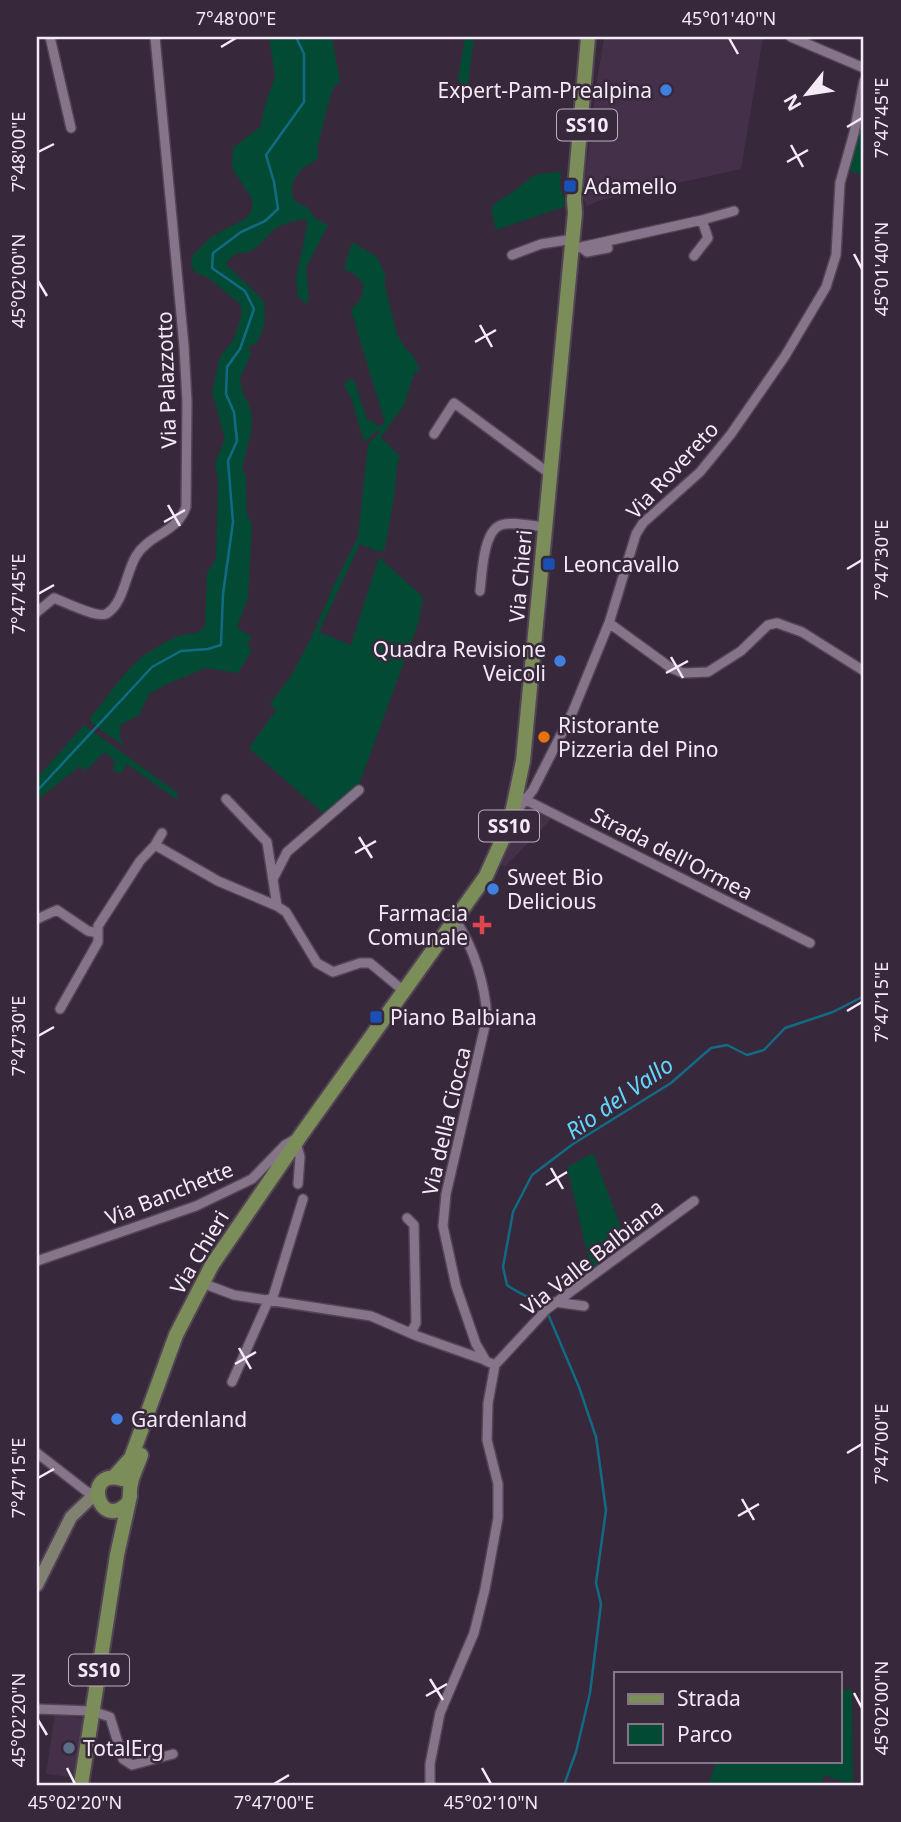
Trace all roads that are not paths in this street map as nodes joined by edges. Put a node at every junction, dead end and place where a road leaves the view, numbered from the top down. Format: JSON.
{"nodes":[{"id":1,"x":50,"y":37,"type":"edge"},
{"id":2,"x":155,"y":37,"type":"edge"},
{"id":3,"x":588,"y":37,"type":"edge"},
{"id":4,"x":596,"y":37,"type":"edge"},
{"id":5,"x":791,"y":37,"type":"edge"},
{"id":6,"x":864,"y":68,"type":"edge"},
{"id":7,"x":864,"y":81,"type":"edge"},
{"id":8,"x":71,"y":128,"type":"dead end"},
{"id":9,"x":734,"y":211,"type":"dead end"},
{"id":10,"x":575,"y":217,"type":"junction"},
{"id":11,"x":702,"y":220,"type":"junction"},
{"id":12,"x":575,"y":245,"type":"junction"},
{"id":13,"x":608,"y":248,"type":"dead end"},
{"id":14,"x":512,"y":255,"type":"dead end"},
{"id":15,"x":694,"y":256,"type":"dead end"},
{"id":16,"x":434,"y":434,"type":"dead end"},
{"id":17,"x":550,"y":474,"type":"junction"},
{"id":18,"x":545,"y":527,"type":"junction"},
{"id":19,"x":480,"y":591,"type":"dead end"},
{"id":20,"x":37,"y":612,"type":"edge"},
{"id":21,"x":609,"y":623,"type":"junction"},
{"id":22,"x":864,"y":671,"type":"edge"},
{"id":23,"x":359,"y":790,"type":"dead end"},
{"id":24,"x":522,"y":798,"type":"junction"},
{"id":25,"x":226,"y":799,"type":"dead end"},
{"id":26,"x":162,"y":833,"type":"dead end"},
{"id":27,"x":155,"y":845,"type":"junction"},
{"id":28,"x":273,"y":879,"type":"junction"},
{"id":29,"x":277,"y":906,"type":"junction"},
{"id":30,"x":37,"y":919,"type":"edge"},
{"id":31,"x":456,"y":921,"type":"junction"},
{"id":32,"x":98,"y":933,"type":"junction"},
{"id":33,"x":810,"y":943,"type":"dead end"},
{"id":34,"x":405,"y":992,"type":"junction"},
{"id":35,"x":60,"y":1009,"type":"dead end"},
{"id":36,"x":299,"y":1139,"type":"junction"},
{"id":37,"x":298,"y":1184,"type":"dead end"},
{"id":38,"x":303,"y":1199,"type":"dead end"},
{"id":39,"x":694,"y":1200,"type":"dead end"},
{"id":40,"x":407,"y":1218,"type":"dead end"},
{"id":41,"x":37,"y":1261,"type":"edge"},
{"id":42,"x":202,"y":1283,"type":"junction"},
{"id":43,"x":270,"y":1299,"type":"junction"},
{"id":44,"x":555,"y":1302,"type":"junction"},
{"id":45,"x":584,"y":1306,"type":"dead end"},
{"id":46,"x":411,"y":1333,"type":"junction"},
{"id":47,"x":490,"y":1363,"type":"junction"},
{"id":48,"x":232,"y":1382,"type":"dead end"},
{"id":49,"x":155,"y":1393,"type":"junction"},
{"id":50,"x":37,"y":1452,"type":"edge"},
{"id":51,"x":114,"y":1477,"type":"junction"},
{"id":52,"x":130,"y":1488,"type":"junction"},
{"id":53,"x":99,"y":1489,"type":"junction"},
{"id":54,"x":128,"y":1504,"type":"junction"},
{"id":55,"x":106,"y":1508,"type":"junction"},
{"id":56,"x":57,"y":1547,"type":"junction"},
{"id":57,"x":117,"y":1555,"type":"junction"},
{"id":58,"x":37,"y":1585,"type":"edge"},
{"id":59,"x":37,"y":1709,"type":"edge"},
{"id":60,"x":92,"y":1711,"type":"junction"},
{"id":61,"x":173,"y":1754,"type":"dead end"},
{"id":62,"x":81,"y":1785,"type":"edge"},
{"id":63,"x":430,"y":1785,"type":"edge"}],
"edges":[{"from":1,"to":8,"type":"street"},
{"from":2,"to":20,"type":"street","name":"Via Palazzotto"},
{"from":3,"to":10,"type":"main road","name":"Via Chieri","number":"SS10"},
{"from":4,"to":10,"type":"main road","name":"Via Chieri","number":"SS10"},
{"from":5,"to":6,"type":"street"},
{"from":7,"to":21,"type":"street","name":"Via Rovereto"},
{"from":9,"to":11,"type":"street"},
{"from":10,"to":12,"type":"main road","name":"Via Chieri","number":"SS10"},
{"from":11,"to":12,"type":"street"},
{"from":11,"to":15,"type":"street"},
{"from":12,"to":13,"type":"street"},
{"from":12,"to":14,"type":"street"},
{"from":12,"to":17,"type":"main road","name":"Via Chieri","number":"SS10"},
{"from":16,"to":17,"type":"street"},
{"from":17,"to":18,"type":"main road","name":"Via Chieri","number":"SS10"},
{"from":18,"to":19,"type":"street"},
{"from":18,"to":24,"type":"main road","name":"Via Chieri","number":"SS10"},
{"from":21,"to":22,"type":"street"},
{"from":21,"to":24,"type":"street","name":"Via Rovereto"},
{"from":23,"to":28,"type":"street"},
{"from":24,"to":31,"type":"main road","name":"Via Chieri","number":"SS10"},
{"from":24,"to":33,"type":"street","name":"Strada dell'Ormea"},
{"from":25,"to":28,"type":"street"},
{"from":26,"to":27,"type":"street"},
{"from":27,"to":29,"type":"street"},
{"from":27,"to":32,"type":"street"},
{"from":28,"to":29,"type":"street"},
{"from":29,"to":34,"type":"street"},
{"from":30,"to":32,"type":"street"},
{"from":31,"to":34,"type":"main road","name":"Via Chieri","number":"SS10"},
{"from":31,"to":47,"type":"street","name":"Via della Ciocca"},
{"from":32,"to":35,"type":"street"},
{"from":34,"to":36,"type":"main road","name":"Via Chieri","number":"SS10"},
{"from":36,"to":37,"type":"street"},
{"from":36,"to":41,"type":"street","name":"Via Banchette"},
{"from":36,"to":42,"type":"main road","name":"Via Chieri","number":"SS10"},
{"from":38,"to":43,"type":"street"},
{"from":39,"to":44,"type":"street","name":"Via Valle Balbiana"},
{"from":40,"to":46,"type":"street"},
{"from":42,"to":43,"type":"street"},
{"from":42,"to":49,"type":"main road","name":"Via Chieri","number":"SS10"},
{"from":43,"to":46,"type":"street"},
{"from":43,"to":48,"type":"street"},
{"from":44,"to":45,"type":"street"},
{"from":44,"to":47,"type":"street","name":"Via Valle Balbiana"},
{"from":46,"to":47,"type":"street"},
{"from":47,"to":63,"type":"street"},
{"from":49,"to":51,"type":"main road","name":"Via Chieri"},
{"from":49,"to":52,"type":"main road","name":"Via Chieri"},
{"from":50,"to":53,"type":"street"},
{"from":51,"to":52,"type":"main road"},
{"from":51,"to":53,"type":"main road"},
{"from":52,"to":54,"type":"main road"},
{"from":53,"to":55,"type":"main road"},
{"from":53,"to":56,"type":"main road"},
{"from":54,"to":55,"type":"main road"},
{"from":54,"to":57,"type":"main road"},
{"from":55,"to":56,"type":"main road"},
{"from":55,"to":57,"type":"main road"},
{"from":56,"to":58,"type":"main road"},
{"from":57,"to":60,"type":"main road","number":"SS10"},
{"from":59,"to":60,"type":"street"},
{"from":60,"to":61,"type":"street"},
{"from":60,"to":62,"type":"main road","number":"SS10"}]}
